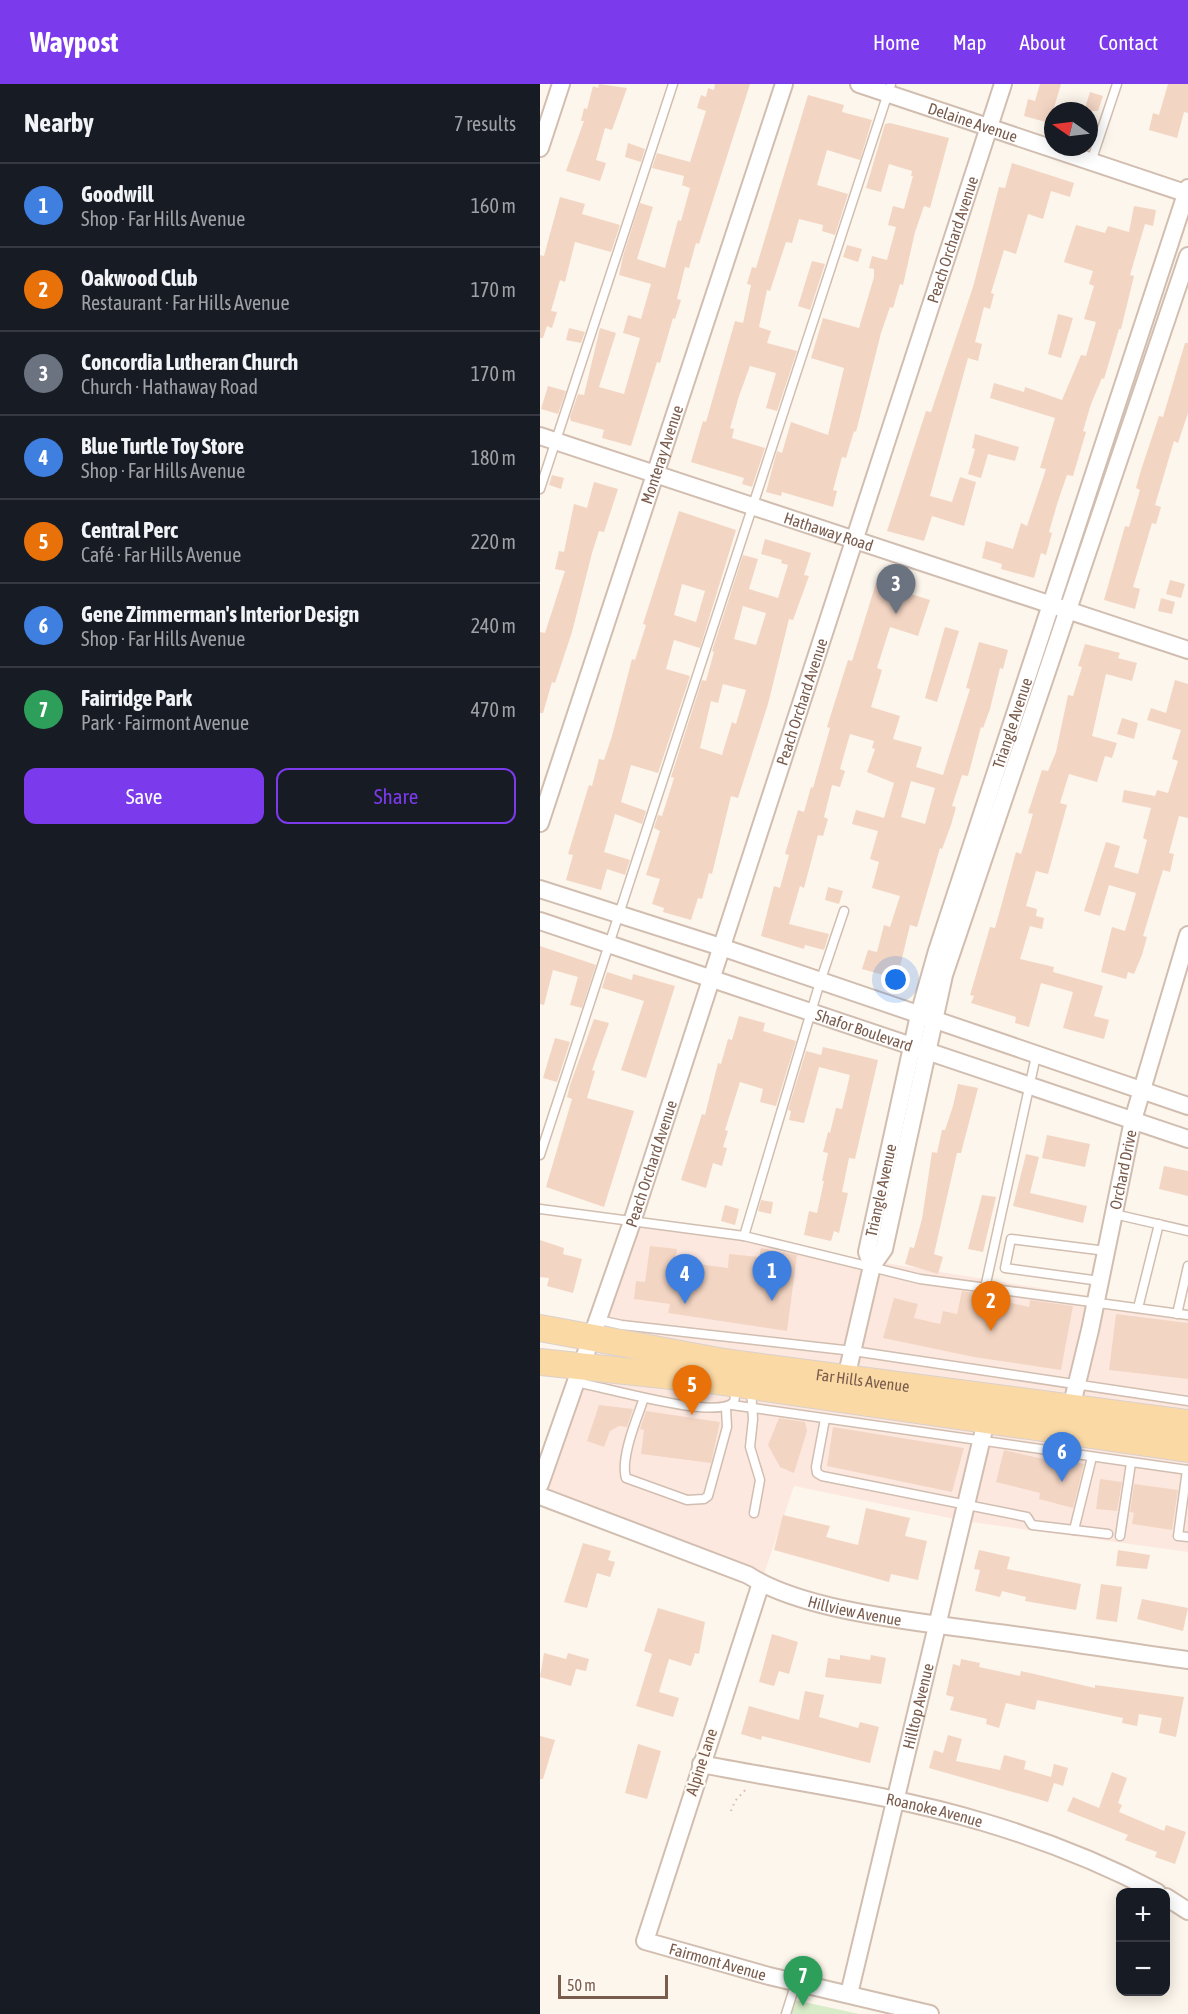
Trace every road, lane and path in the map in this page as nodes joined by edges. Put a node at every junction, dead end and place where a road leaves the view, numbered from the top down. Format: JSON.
{"nodes":[{"id":1,"x":561,"y":84,"type":"edge"},
{"id":2,"x":673,"y":84,"type":"edge"},
{"id":3,"x":784,"y":84,"type":"edge"},
{"id":4,"x":859,"y":84,"type":"edge"},
{"id":5,"x":1003,"y":84,"type":"edge"},
{"id":6,"x":1117,"y":84,"type":"edge"},
{"id":7,"x":889,"y":89,"type":"edge"},
{"id":8,"x":989,"y":127,"type":"junction"},
{"id":9,"x":540,"y":148,"type":"edge"},
{"id":10,"x":1092,"y":162,"type":"junction"},
{"id":11,"x":1187,"y":192,"type":"edge"},
{"id":12,"x":1188,"y":256,"type":"edge"},
{"id":13,"x":548,"y":438,"type":"edge"},
{"id":14,"x":656,"y":474,"type":"junction"},
{"id":15,"x":540,"y":489,"type":"edge"},
{"id":16,"x":752,"y":506,"type":"junction"},
{"id":17,"x":854,"y":540,"type":"junction"},
{"id":18,"x":1051,"y":606,"type":"junction"},
{"id":19,"x":1069,"y":612,"type":"junction"},
{"id":20,"x":1188,"y":650,"type":"edge"},
{"id":21,"x":989,"y":818,"type":"junction"},
{"id":22,"x":540,"y":823,"type":"edge"},
{"id":23,"x":540,"y":888,"type":"edge"},
{"id":24,"x":844,"y":911,"type":"dead end"},
{"id":25,"x":619,"y":914,"type":"junction"},
{"id":26,"x":540,"y":921,"type":"edge"},
{"id":27,"x":1188,"y":935,"type":"edge"},
{"id":28,"x":609,"y":945,"type":"junction"},
{"id":29,"x":721,"y":947,"type":"junction"},
{"id":30,"x":710,"y":979,"type":"junction"},
{"id":31,"x":820,"y":982,"type":"junction"},
{"id":32,"x":812,"y":1013,"type":"junction"},
{"id":33,"x":927,"y":1018,"type":"junction"},
{"id":34,"x":921,"y":1050,"type":"junction"},
{"id":35,"x":1036,"y":1056,"type":"junction"},
{"id":36,"x":1031,"y":1086,"type":"junction"},
{"id":37,"x":1141,"y":1091,"type":"junction"},
{"id":38,"x":1188,"y":1106,"type":"edge"},
{"id":39,"x":1133,"y":1120,"type":"junction"},
{"id":40,"x":1188,"y":1139,"type":"edge"},
{"id":41,"x":540,"y":1155,"type":"edge"},
{"id":42,"x":540,"y":1209,"type":"edge"},
{"id":43,"x":1114,"y":1214,"type":"junction"},
{"id":44,"x":632,"y":1222,"type":"junction"},
{"id":45,"x":1159,"y":1224,"type":"junction"},
{"id":46,"x":1188,"y":1231,"type":"edge"},
{"id":47,"x":744,"y":1236,"type":"junction"},
{"id":48,"x":1106,"y":1251,"type":"junction"},
{"id":49,"x":991,"y":1260,"type":"junction"},
{"id":50,"x":872,"y":1266,"type":"junction"},
{"id":51,"x":1188,"y":1266,"type":"edge"},
{"id":52,"x":1005,"y":1268,"type":"junction"},
{"id":53,"x":1100,"y":1281,"type":"junction"},
{"id":54,"x":985,"y":1288,"type":"junction"},
{"id":55,"x":1096,"y":1302,"type":"junction"},
{"id":56,"x":1138,"y":1308,"type":"junction"},
{"id":57,"x":1177,"y":1314,"type":"junction"},
{"id":58,"x":1188,"y":1315,"type":"edge"},
{"id":59,"x":540,"y":1328,"type":"edge"},
{"id":60,"x":596,"y":1328,"type":"junction"},
{"id":61,"x":853,"y":1351,"type":"junction"},
{"id":62,"x":540,"y":1362,"type":"edge"},
{"id":63,"x":577,"y":1374,"type":"junction"},
{"id":64,"x":846,"y":1378,"type":"junction"},
{"id":65,"x":1074,"y":1396,"type":"junction"},
{"id":66,"x":644,"y":1398,"type":"junction"},
{"id":67,"x":739,"y":1398,"type":"junction"},
{"id":68,"x":1188,"y":1401,"type":"edge"},
{"id":69,"x":825,"y":1419,"type":"junction"},
{"id":70,"x":1188,"y":1423,"type":"edge"},
{"id":71,"x":984,"y":1431,"type":"junction"},
{"id":72,"x":1092,"y":1458,"type":"junction"},
{"id":73,"x":1131,"y":1463,"type":"junction"},
{"id":74,"x":1188,"y":1463,"type":"edge"},
{"id":75,"x":540,"y":1484,"type":"edge"},
{"id":76,"x":540,"y":1496,"type":"edge"},
{"id":77,"x":967,"y":1505,"type":"junction"},
{"id":78,"x":754,"y":1513,"type":"dead end"},
{"id":79,"x":1074,"y":1530,"type":"junction"},
{"id":80,"x":1108,"y":1534,"type":"dead end"},
{"id":81,"x":1120,"y":1536,"type":"dead end"},
{"id":82,"x":1188,"y":1537,"type":"edge"},
{"id":83,"x":760,"y":1583,"type":"junction"},
{"id":84,"x":939,"y":1626,"type":"junction"},
{"id":85,"x":1188,"y":1660,"type":"edge"},
{"id":86,"x":701,"y":1764,"type":"junction"},
{"id":87,"x":748,"y":1787,"type":"dead end"},
{"id":88,"x":896,"y":1802,"type":"junction"},
{"id":89,"x":731,"y":1811,"type":"dead end"},
{"id":90,"x":1148,"y":1888,"type":"edge"},
{"id":91,"x":1170,"y":1900,"type":"edge"},
{"id":92,"x":1188,"y":1911,"type":"edge"},
{"id":93,"x":645,"y":1941,"type":"joint"},
{"id":94,"x":796,"y":1982,"type":"junction"},
{"id":95,"x":849,"y":1994,"type":"junction"},
{"id":96,"x":786,"y":2014,"type":"edge"},
{"id":97,"x":930,"y":2014,"type":"edge"}],
"edges":[{"from":1,"to":9,"type":"street"},
{"from":2,"to":13,"type":"lane"},
{"from":3,"to":14,"type":"street","name":"Monteray Avenue"},
{"from":4,"to":7,"type":"street","name":"Delaine Avenue"},
{"from":5,"to":8,"type":"street","name":"Peach Orchard Avenue"},
{"from":6,"to":10,"type":"lane"},
{"from":7,"to":8,"type":"street","name":"Delaine Avenue"},
{"from":7,"to":16,"type":"lane"},
{"from":8,"to":10,"type":"street","name":"Delaine Avenue"},
{"from":8,"to":17,"type":"street","name":"Peach Orchard Avenue"},
{"from":10,"to":11,"type":"street","name":"Delaine Avenue"},
{"from":11,"to":18,"type":"street","name":"Triangle Avenue"},
{"from":12,"to":19,"type":"street","name":"Triangle Avenue"},
{"from":13,"to":14,"type":"street","name":"Hathaway Road"},
{"from":13,"to":15,"type":"lane"},
{"from":14,"to":16,"type":"street","name":"Hathaway Road"},
{"from":14,"to":22,"type":"street","name":"Monteray Avenue"},
{"from":16,"to":17,"type":"street","name":"Hathaway Road"},
{"from":16,"to":25,"type":"lane"},
{"from":17,"to":18,"type":"street","name":"Hathaway Road"},
{"from":17,"to":29,"type":"street","name":"Peach Orchard Avenue"},
{"from":18,"to":19,"type":"street","name":"Hathaway Road"},
{"from":18,"to":21,"type":"street","name":"Triangle Avenue"},
{"from":19,"to":20,"type":"street","name":"Hathaway Road"},
{"from":19,"to":21,"type":"street","name":"Triangle Avenue"},
{"from":21,"to":33,"type":"street","name":"Triangle Avenue"},
{"from":23,"to":25,"type":"street","name":"Shafor Boulevard"},
{"from":24,"to":31,"type":"lane"},
{"from":25,"to":28,"type":"lane"},
{"from":25,"to":29,"type":"street","name":"Shafor Boulevard"},
{"from":26,"to":28,"type":"street","name":"Shafor Boulevard"},
{"from":27,"to":37,"type":"street","name":"Orchard Drive"},
{"from":28,"to":30,"type":"street","name":"Shafor Boulevard"},
{"from":28,"to":41,"type":"lane"},
{"from":29,"to":30,"type":"street","name":"Peach Orchard Avenue"},
{"from":29,"to":31,"type":"street","name":"Shafor Boulevard"},
{"from":30,"to":32,"type":"street","name":"Shafor Boulevard"},
{"from":30,"to":44,"type":"street","name":"Peach Orchard Avenue"},
{"from":31,"to":32,"type":"lane"},
{"from":31,"to":33,"type":"street","name":"Shafor Boulevard"},
{"from":32,"to":34,"type":"street","name":"Shafor Boulevard"},
{"from":32,"to":47,"type":"lane"},
{"from":33,"to":34,"type":"street","name":"Triangle Avenue"},
{"from":33,"to":35,"type":"street","name":"Shafor Boulevard"},
{"from":34,"to":36,"type":"street","name":"Shafor Boulevard"},
{"from":34,"to":50,"type":"street","name":"Triangle Avenue"},
{"from":35,"to":36,"type":"lane"},
{"from":35,"to":37,"type":"street","name":"Shafor Boulevard"},
{"from":36,"to":39,"type":"street","name":"Shafor Boulevard"},
{"from":36,"to":49,"type":"lane"},
{"from":37,"to":38,"type":"street","name":"Shafor Boulevard"},
{"from":37,"to":39,"type":"street","name":"Orchard Drive"},
{"from":39,"to":40,"type":"street","name":"Shafor Boulevard"},
{"from":39,"to":43,"type":"street","name":"Orchard Drive"},
{"from":42,"to":44,"type":"lane"},
{"from":43,"to":45,"type":"lane"},
{"from":43,"to":48,"type":"street","name":"Orchard Drive"},
{"from":44,"to":47,"type":"lane"},
{"from":44,"to":60,"type":"street","name":"Peach Orchard Avenue"},
{"from":45,"to":46,"type":"lane"},
{"from":45,"to":56,"type":"lane"},
{"from":47,"to":50,"type":"lane"},
{"from":48,"to":52,"type":"lane"},
{"from":48,"to":53,"type":"street","name":"Orchard Drive"},
{"from":49,"to":52,"type":"lane"},
{"from":49,"to":54,"type":"lane"},
{"from":50,"to":54,"type":"lane"},
{"from":50,"to":61,"type":"street","name":"Triangle Avenue"},
{"from":51,"to":57,"type":"lane"},
{"from":52,"to":53,"type":"lane"},
{"from":53,"to":55,"type":"street","name":"Orchard Drive"},
{"from":54,"to":55,"type":"lane"},
{"from":55,"to":56,"type":"lane"},
{"from":55,"to":65,"type":"street","name":"Orchard Drive"},
{"from":56,"to":57,"type":"lane"},
{"from":57,"to":58,"type":"lane"},
{"from":59,"to":60,"type":"main road","name":"Far Hills Avenue"},
{"from":60,"to":61,"type":"lane"},
{"from":60,"to":63,"type":"street","name":"Peach Orchard Avenue"},
{"from":60,"to":64,"type":"main road","name":"Far Hills Avenue"},
{"from":61,"to":64,"type":"street","name":"Triangle Avenue"},
{"from":61,"to":65,"type":"lane"},
{"from":62,"to":63,"type":"main road","name":"Far Hills Avenue"},
{"from":63,"to":66,"type":"lane"},
{"from":63,"to":67,"type":"main road","name":"Far Hills Avenue"},
{"from":63,"to":75,"type":"street","name":"Peach Orchard Avenue"},
{"from":64,"to":65,"type":"main road","name":"Far Hills Avenue"},
{"from":65,"to":68,"type":"lane"},
{"from":65,"to":70,"type":"main road","name":"Far Hills Avenue"},
{"from":66,"to":67,"type":"lane"},
{"from":66,"to":67,"type":"lane"},
{"from":67,"to":69,"type":"lane"},
{"from":67,"to":71,"type":"main road","name":"Far Hills Avenue"},
{"from":67,"to":78,"type":"lane"},
{"from":69,"to":71,"type":"lane"},
{"from":69,"to":77,"type":"lane"},
{"from":71,"to":72,"type":"lane"},
{"from":71,"to":74,"type":"main road","name":"Far Hills Avenue"},
{"from":71,"to":77,"type":"street","name":"Hilltop Avenue"},
{"from":72,"to":73,"type":"lane"},
{"from":72,"to":79,"type":"lane"},
{"from":73,"to":74,"type":"lane"},
{"from":73,"to":81,"type":"lane"},
{"from":74,"to":82,"type":"lane"},
{"from":76,"to":83,"type":"street","name":"Hillview Avenue"},
{"from":77,"to":79,"type":"lane"},
{"from":77,"to":84,"type":"street","name":"Hilltop Avenue"},
{"from":79,"to":80,"type":"lane"},
{"from":83,"to":84,"type":"street","name":"Hillview Avenue"},
{"from":83,"to":86,"type":"street","name":"Alpine Lane"},
{"from":84,"to":85,"type":"street","name":"Hillview Avenue"},
{"from":84,"to":88,"type":"street","name":"Hilltop Avenue"},
{"from":86,"to":88,"type":"street","name":"Roanoke Avenue"},
{"from":86,"to":93,"type":"street","name":"Alpine Lane"},
{"from":87,"to":89,"type":"path"},
{"from":88,"to":90,"type":"street","name":"Roanoke Avenue"},
{"from":88,"to":95,"type":"street","name":"Hilltop Avenue"},
{"from":91,"to":92,"type":"street"},
{"from":93,"to":94,"type":"street","name":"Fairmont Avenue"},
{"from":94,"to":95,"type":"street","name":"Fairmont Avenue"},
{"from":94,"to":96,"type":"lane"},
{"from":95,"to":97,"type":"street","name":"Fairmont Avenue"}]}
